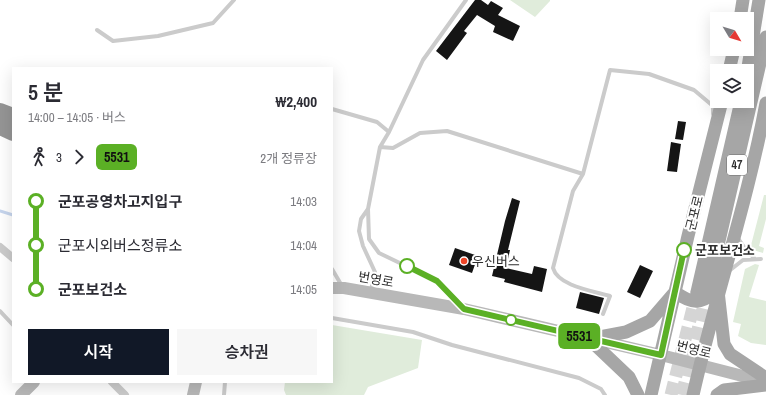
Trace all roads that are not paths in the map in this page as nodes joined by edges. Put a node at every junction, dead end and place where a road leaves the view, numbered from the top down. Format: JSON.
{"nodes":[{"id":1,"x":234,"y":0,"type":"edge"},
{"id":2,"x":466,"y":0,"type":"edge"},
{"id":3,"x":743,"y":0,"type":"edge"},
{"id":4,"x":759,"y":0,"type":"edge"},
{"id":5,"x":741,"y":12,"type":"edge"},
{"id":6,"x":97,"y":30,"type":"dead end"},
{"id":7,"x":766,"y":37,"type":"edge"},
{"id":8,"x":748,"y":64,"type":"edge"},
{"id":9,"x":710,"y":99,"type":"edge"},
{"id":10,"x":766,"y":102,"type":"edge"},
{"id":11,"x":717,"y":108,"type":"edge"},
{"id":12,"x":739,"y":108,"type":"edge"},
{"id":13,"x":333,"y":109,"type":"edge"},
{"id":14,"x":0,"y":110,"type":"edge"},
{"id":15,"x":12,"y":116,"type":"edge"},
{"id":16,"x":0,"y":128,"type":"edge"},
{"id":17,"x":389,"y":132,"type":"junction"},
{"id":18,"x":12,"y":133,"type":"edge"},
{"id":19,"x":380,"y":147,"type":"junction"},
{"id":20,"x":583,"y":174,"type":"junction"},
{"id":21,"x":368,"y":209,"type":"junction"},
{"id":22,"x":735,"y":232,"type":"junction"},
{"id":23,"x":0,"y":247,"type":"edge"},
{"id":24,"x":12,"y":257,"type":"edge"},
{"id":25,"x":754,"y":258,"type":"junction"},
{"id":26,"x":761,"y":259,"type":"dead end"},
{"id":27,"x":333,"y":272,"type":"edge"},
{"id":28,"x":722,"y":277,"type":"junction"},
{"id":29,"x":338,"y":288,"type":"edge"},
{"id":30,"x":675,"y":292,"type":"junction"},
{"id":31,"x":707,"y":292,"type":"junction"},
{"id":32,"x":371,"y":293,"type":"junction"},
{"id":33,"x":464,"y":309,"type":"junction"},
{"id":34,"x":0,"y":311,"type":"edge"},
{"id":35,"x":603,"y":314,"type":"dead end"},
{"id":36,"x":333,"y":318,"type":"edge"},
{"id":37,"x":12,"y":324,"type":"edge"},
{"id":38,"x":589,"y":339,"type":"junction"},
{"id":39,"x":661,"y":355,"type":"junction"},
{"id":40,"x":700,"y":365,"type":"junction"},
{"id":41,"x":766,"y":378,"type":"edge"},
{"id":42,"x":33,"y":383,"type":"edge"},
{"id":43,"x":113,"y":383,"type":"edge"},
{"id":44,"x":196,"y":383,"type":"edge"},
{"id":45,"x":225,"y":383,"type":"edge"},
{"id":46,"x":766,"y":383,"type":"edge"},
{"id":47,"x":20,"y":395,"type":"edge"},
{"id":48,"x":125,"y":395,"type":"edge"},
{"id":49,"x":193,"y":395,"type":"edge"},
{"id":50,"x":224,"y":395,"type":"edge"},
{"id":51,"x":605,"y":395,"type":"edge"},
{"id":52,"x":638,"y":395,"type":"edge"},
{"id":53,"x":651,"y":395,"type":"edge"},
{"id":54,"x":693,"y":395,"type":"edge"},
{"id":55,"x":717,"y":395,"type":"edge"}],
"edges":[{"from":1,"to":6,"type":"lane"},
{"from":2,"to":17,"type":"lane"},
{"from":3,"to":5,"type":"main road"},
{"from":4,"to":8,"type":"main road"},
{"from":7,"to":31,"type":"main road","name":"군포로","number":"47"},
{"from":9,"to":20,"type":"lane"},
{"from":10,"to":22,"type":"main road","name":"군포로","number":"47"},
{"from":11,"to":30,"type":"main road","name":"군포로","number":"47"},
{"from":12,"to":31,"type":"main road","name":"군포로","number":"47"},
{"from":13,"to":17,"type":"lane"},
{"from":14,"to":15,"type":"highway"},
{"from":16,"to":18,"type":"highway"},
{"from":17,"to":19,"type":"lane"},
{"from":19,"to":20,"type":"lane"},
{"from":19,"to":21,"type":"lane"},
{"from":20,"to":35,"type":"lane"},
{"from":21,"to":32,"type":"lane"},
{"from":21,"to":33,"type":"lane"},
{"from":22,"to":25,"type":"lane"},
{"from":22,"to":28,"type":"main road","name":"군포로","number":"47"},
{"from":23,"to":24,"type":"street"},
{"from":25,"to":26,"type":"lane"},
{"from":25,"to":28,"type":"lane"},
{"from":27,"to":29,"type":"lane"},
{"from":28,"to":31,"type":"main road","name":"군포로","number":"47"},
{"from":29,"to":32,"type":"street","name":"번영로"},
{"from":30,"to":31,"type":"main road"},
{"from":30,"to":38,"type":"main road"},
{"from":30,"to":39,"type":"main road","name":"군포로","number":"47"},
{"from":31,"to":40,"type":"main road","name":"군포로","number":"47"},
{"from":31,"to":41,"type":"main road"},
{"from":32,"to":33,"type":"street","name":"번영로"},
{"from":33,"to":38,"type":"street","name":"번영로"},
{"from":34,"to":37,"type":"lane"},
{"from":36,"to":51,"type":"lane"},
{"from":38,"to":39,"type":"street","name":"번영로"},
{"from":38,"to":52,"type":"main road"},
{"from":39,"to":40,"type":"street","name":"번영로"},
{"from":39,"to":53,"type":"main road","name":"군포로","number":"47"},
{"from":40,"to":46,"type":"street","name":"번영로"},
{"from":40,"to":54,"type":"main road","name":"군포로","number":"47"},
{"from":42,"to":47,"type":"street"},
{"from":43,"to":48,"type":"street"},
{"from":44,"to":49,"type":"street"},
{"from":45,"to":50,"type":"lane"},
{"from":46,"to":55,"type":"main road"}]}
